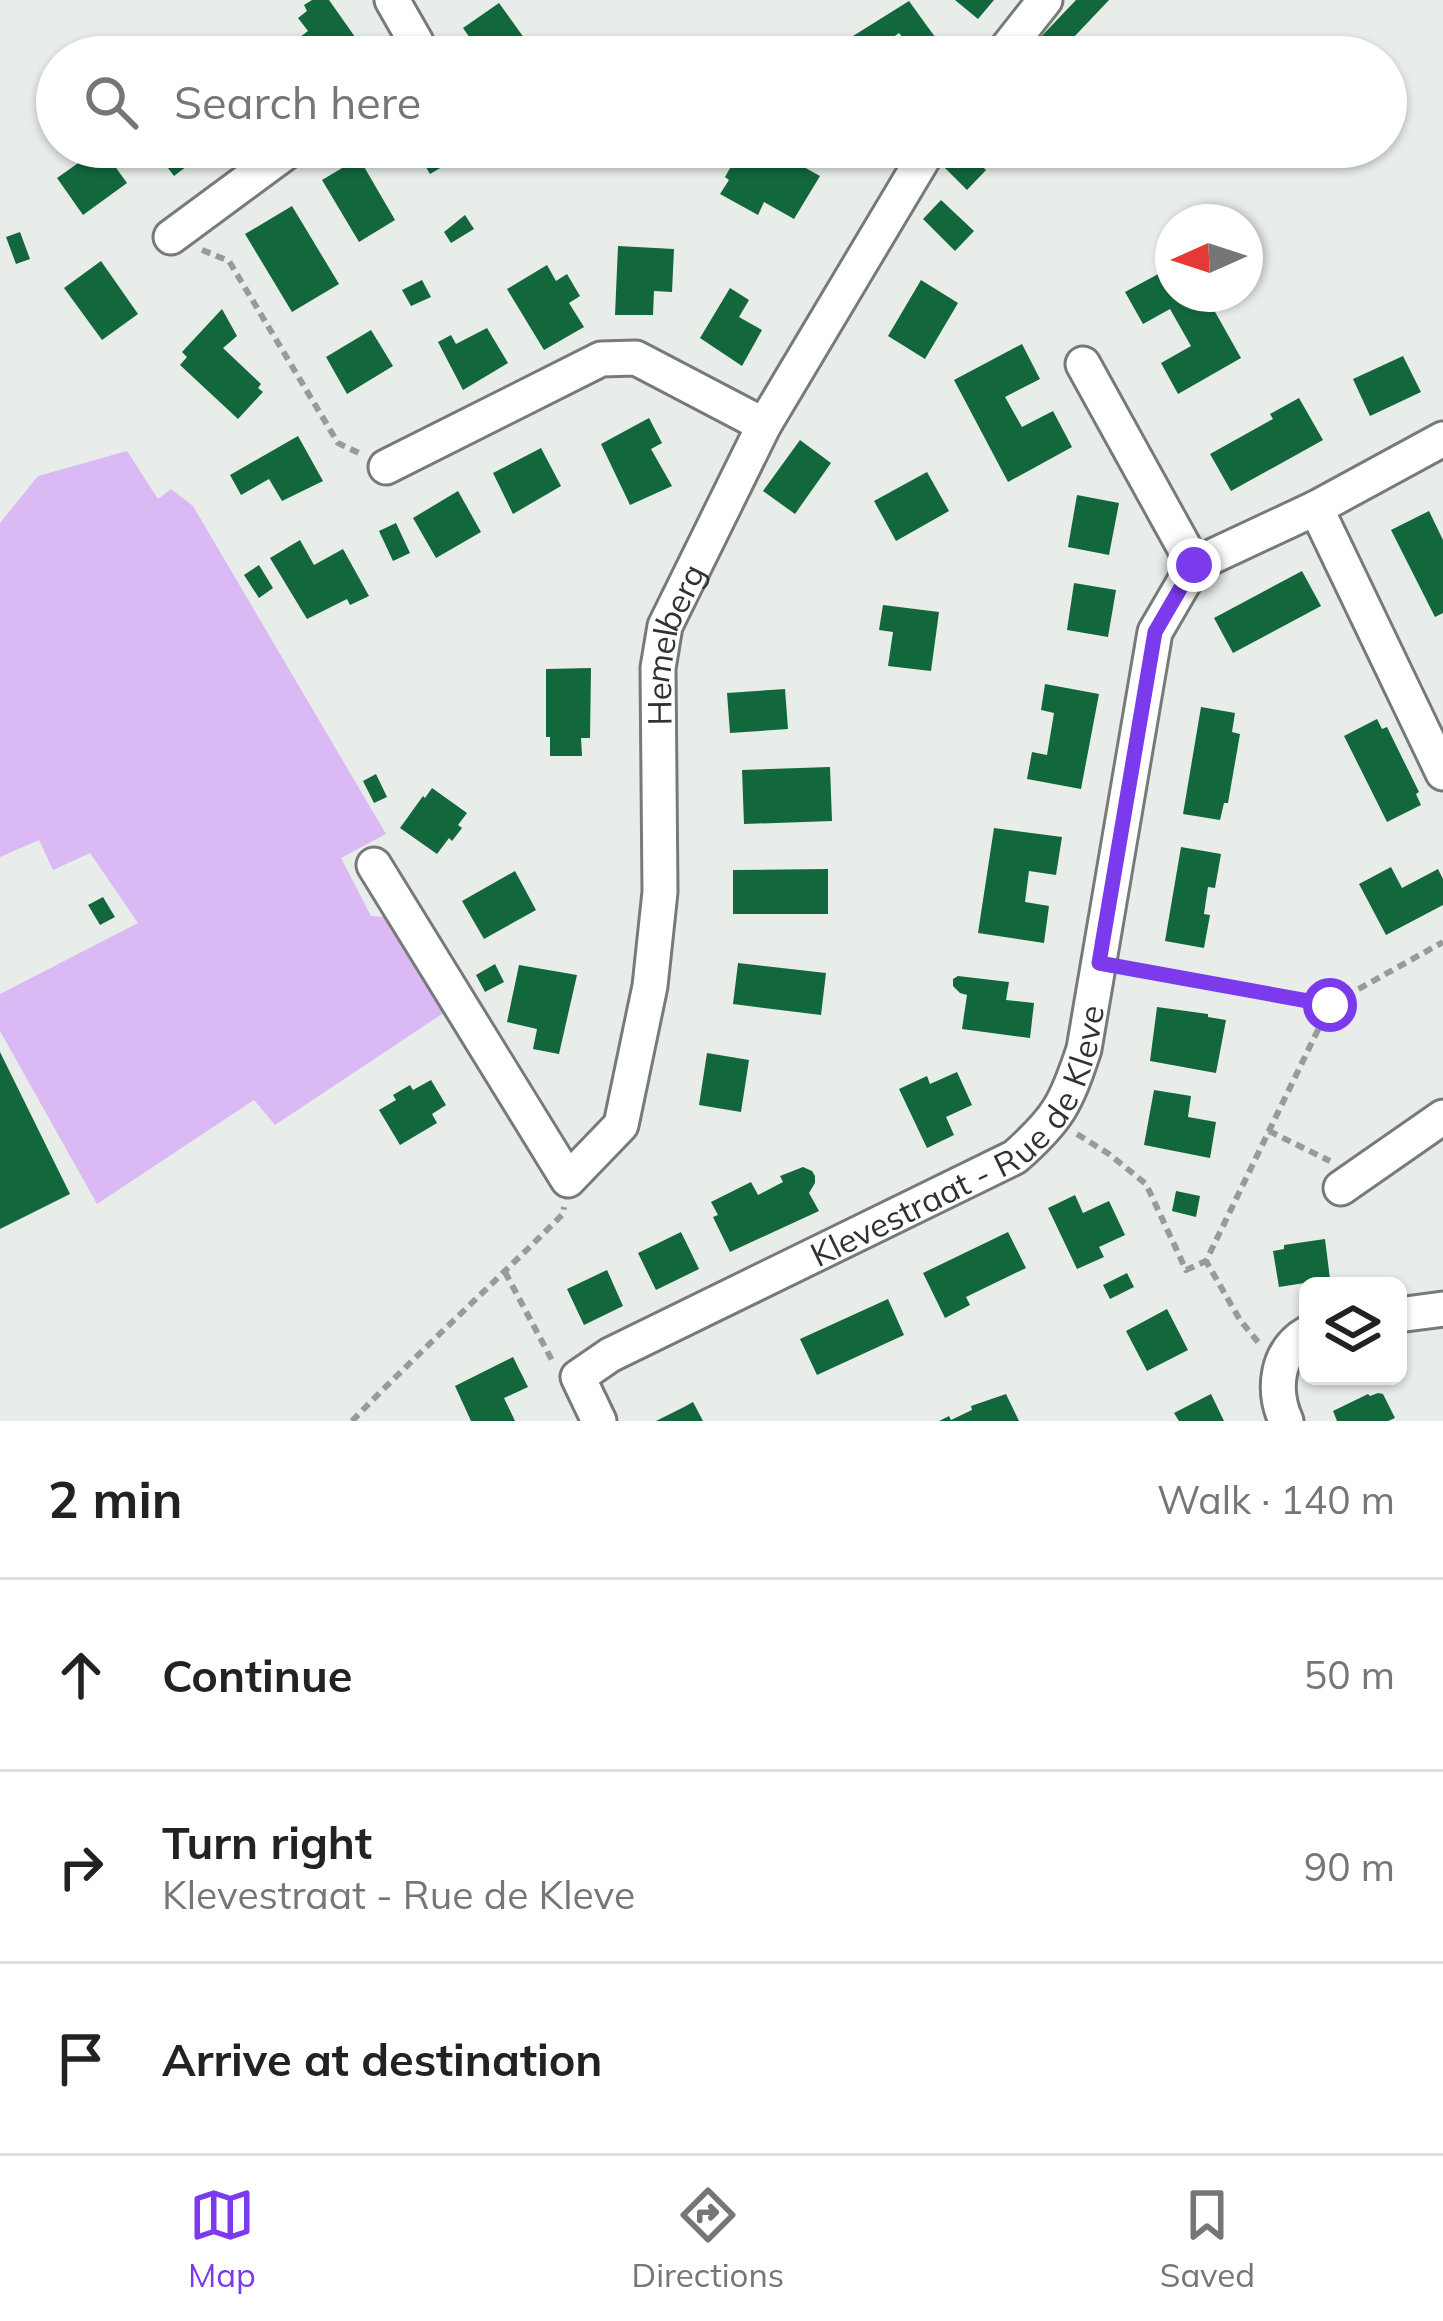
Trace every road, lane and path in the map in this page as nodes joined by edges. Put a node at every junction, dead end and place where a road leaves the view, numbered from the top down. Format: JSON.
{"nodes":[{"id":1,"x":392,"y":0,"type":"edge"},
{"id":2,"x":1045,"y":0,"type":"edge"},
{"id":3,"x":413,"y":36,"type":"edge"},
{"id":4,"x":1017,"y":36,"type":"edge"},
{"id":5,"x":265,"y":168,"type":"edge"},
{"id":6,"x":917,"y":168,"type":"edge"},
{"id":7,"x":171,"y":237,"type":"dead end"},
{"id":8,"x":229,"y":262,"type":"dead end"},
{"id":9,"x":1083,"y":364,"type":"dead end"},
{"id":10,"x":764,"y":425,"type":"junction"},
{"id":11,"x":1443,"y":439,"type":"edge"},
{"id":12,"x":338,"y":443,"type":"dead end"},
{"id":13,"x":386,"y":467,"type":"dead end"},
{"id":14,"x":1316,"y":508,"type":"junction"},
{"id":15,"x":1194,"y":565,"type":"junction"},
{"id":16,"x":1443,"y":773,"type":"edge"},
{"id":17,"x":374,"y":865,"type":"dead end"},
{"id":18,"x":1443,"y":942,"type":"edge"},
{"id":19,"x":1099,"y":963,"type":"junction"},
{"id":20,"x":1330,"y":1005,"type":"junction"},
{"id":21,"x":1443,"y":1118,"type":"edge"},
{"id":22,"x":1054,"y":1119,"type":"junction"},
{"id":23,"x":1269,"y":1131,"type":"junction"},
{"id":24,"x":568,"y":1180,"type":"junction"},
{"id":25,"x":1350,"y":1182,"type":"joint"},
{"id":26,"x":1206,"y":1261,"type":"junction"},
{"id":27,"x":505,"y":1272,"type":"junction"},
{"id":28,"x":1443,"y":1309,"type":"edge"},
{"id":29,"x":1407,"y":1314,"type":"edge"},
{"id":30,"x":1299,"y":1339,"type":"edge"},
{"id":31,"x":1279,"y":1367,"type":"junction"},
{"id":32,"x":578,"y":1377,"type":"junction"},
{"id":33,"x":352,"y":1421,"type":"edge"},
{"id":34,"x":599,"y":1421,"type":"edge"},
{"id":35,"x":1286,"y":1421,"type":"edge"}],
"edges":[{"from":1,"to":3,"type":"street"},
{"from":2,"to":4,"type":"street"},
{"from":5,"to":7,"type":"street"},
{"from":6,"to":10,"type":"street","name":"Hemelberg"},
{"from":8,"to":12,"type":"path"},
{"from":9,"to":15,"type":"street"},
{"from":10,"to":13,"type":"street"},
{"from":10,"to":24,"type":"street","name":"Hemelberg"},
{"from":11,"to":14,"type":"street"},
{"from":14,"to":15,"type":"street"},
{"from":14,"to":16,"type":"street"},
{"from":15,"to":19,"type":"street","name":"Klevestraat - Rue de Kleve"},
{"from":17,"to":24,"type":"street"},
{"from":18,"to":20,"type":"path"},
{"from":19,"to":20,"type":"path"},
{"from":19,"to":22,"type":"street","name":"Klevestraat - Rue de Kleve"},
{"from":20,"to":23,"type":"path"},
{"from":21,"to":25,"type":"street"},
{"from":22,"to":26,"type":"path"},
{"from":22,"to":32,"type":"street","name":"Klevestraat - Rue de Kleve"},
{"from":23,"to":25,"type":"path"},
{"from":23,"to":26,"type":"path"},
{"from":24,"to":27,"type":"path"},
{"from":26,"to":31,"type":"path"},
{"from":27,"to":32,"type":"path"},
{"from":27,"to":33,"type":"path"},
{"from":28,"to":29,"type":"street"},
{"from":30,"to":31,"type":"street"},
{"from":31,"to":35,"type":"street"},
{"from":32,"to":34,"type":"street"}]}
